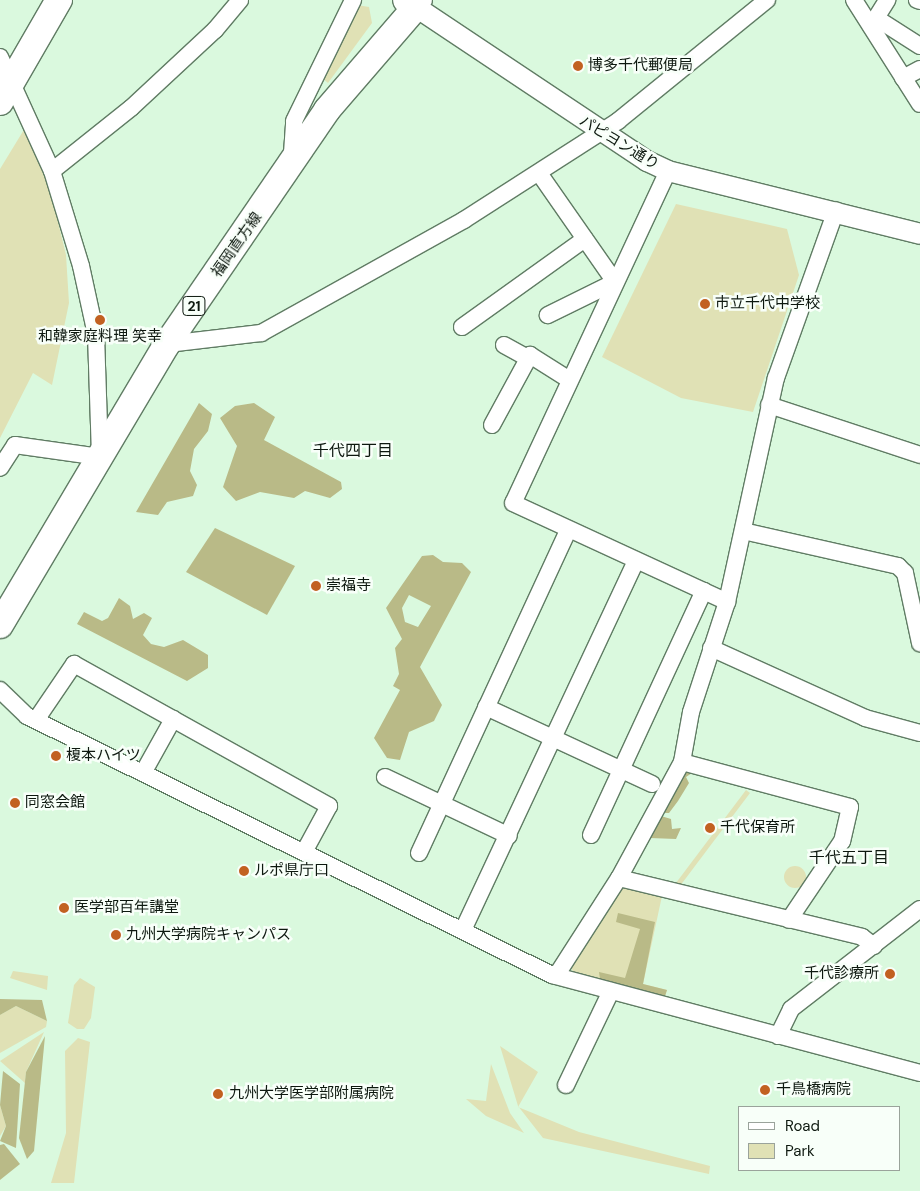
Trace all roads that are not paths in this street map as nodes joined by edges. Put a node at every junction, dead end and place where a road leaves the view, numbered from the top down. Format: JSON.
{"nodes":[{"id":1,"x":59,"y":0,"type":"edge"},
{"id":2,"x":240,"y":0,"type":"edge"},
{"id":3,"x":353,"y":0,"type":"edge"},
{"id":4,"x":767,"y":0,"type":"edge"},
{"id":5,"x":854,"y":0,"type":"edge"},
{"id":6,"x":887,"y":0,"type":"edge"},
{"id":7,"x":415,"y":2,"type":"edge"},
{"id":8,"x":873,"y":22,"type":"junction"},
{"id":9,"x":920,"y":46,"type":"edge"},
{"id":10,"x":0,"y":57,"type":"edge"},
{"id":11,"x":920,"y":69,"type":"edge"},
{"id":12,"x":904,"y":78,"type":"junction"},
{"id":13,"x":12,"y":79,"type":"junction"},
{"id":14,"x":0,"y":102,"type":"edge"},
{"id":15,"x":920,"y":104,"type":"edge"},
{"id":16,"x":600,"y":133,"type":"junction"},
{"id":17,"x":52,"y":171,"type":"junction"},
{"id":18,"x":668,"y":171,"type":"junction"},
{"id":19,"x":539,"y":173,"type":"junction"},
{"id":20,"x":277,"y":190,"type":"junction"},
{"id":21,"x":836,"y":210,"type":"junction"},
{"id":22,"x":920,"y":234,"type":"edge"},
{"id":23,"x":585,"y":239,"type":"junction"},
{"id":24,"x":615,"y":282,"type":"junction"},
{"id":25,"x":548,"y":316,"type":"dead end"},
{"id":26,"x":462,"y":327,"type":"dead end"},
{"id":27,"x":168,"y":344,"type":"junction"},
{"id":28,"x":504,"y":345,"type":"dead end"},
{"id":29,"x":527,"y":358,"type":"junction"},
{"id":30,"x":568,"y":380,"type":"junction"},
{"id":31,"x":769,"y":405,"type":"junction"},
{"id":32,"x":492,"y":425,"type":"dead end"},
{"id":33,"x":920,"y":455,"type":"edge"},
{"id":34,"x":100,"y":457,"type":"junction"},
{"id":35,"x":0,"y":468,"type":"edge"},
{"id":36,"x":568,"y":530,"type":"junction"},
{"id":37,"x":742,"y":531,"type":"junction"},
{"id":38,"x":636,"y":560,"type":"junction"},
{"id":39,"x":704,"y":591,"type":"junction"},
{"id":40,"x":727,"y":602,"type":"junction"},
{"id":41,"x":0,"y":625,"type":"edge"},
{"id":42,"x":920,"y":643,"type":"edge"},
{"id":43,"x":711,"y":648,"type":"junction"},
{"id":44,"x":0,"y":690,"type":"edge"},
{"id":45,"x":486,"y":708,"type":"junction"},
{"id":46,"x":173,"y":719,"type":"junction"},
{"id":47,"x":36,"y":720,"type":"junction"},
{"id":48,"x":920,"y":733,"type":"edge"},
{"id":49,"x":554,"y":739,"type":"junction"},
{"id":50,"x":682,"y":762,"type":"junction"},
{"id":51,"x":621,"y":770,"type":"junction"},
{"id":52,"x":143,"y":773,"type":"junction"},
{"id":53,"x":384,"y":778,"type":"dead end"},
{"id":54,"x":652,"y":784,"type":"dead end"},
{"id":55,"x":442,"y":803,"type":"junction"},
{"id":56,"x":591,"y":834,"type":"dead end"},
{"id":57,"x":509,"y":836,"type":"junction"},
{"id":58,"x":304,"y":852,"type":"junction"},
{"id":59,"x":420,"y":853,"type":"dead end"},
{"id":60,"x":620,"y":878,"type":"junction"},
{"id":61,"x":920,"y":909,"type":"edge"},
{"id":62,"x":788,"y":920,"type":"junction"},
{"id":63,"x":463,"y":930,"type":"junction"},
{"id":64,"x":874,"y":946,"type":"junction"},
{"id":65,"x":556,"y":976,"type":"junction"},
{"id":66,"x":611,"y":992,"type":"junction"},
{"id":67,"x":778,"y":1036,"type":"junction"},
{"id":68,"x":920,"y":1073,"type":"edge"},
{"id":69,"x":566,"y":1085,"type":"dead end"}],
"edges":[{"from":1,"to":13,"type":"main road"},
{"from":2,"to":17,"type":"street"},
{"from":3,"to":20,"type":"street"},
{"from":4,"to":16,"type":"street"},
{"from":5,"to":8,"type":"street"},
{"from":6,"to":8,"type":"street"},
{"from":7,"to":16,"type":"street","name":"パピヨン通り"},
{"from":7,"to":20,"type":"main road","name":"福岡直方線","number":"21"},
{"from":8,"to":9,"type":"street"},
{"from":8,"to":12,"type":"street"},
{"from":10,"to":13,"type":"street"},
{"from":11,"to":12,"type":"street"},
{"from":12,"to":15,"type":"street"},
{"from":13,"to":14,"type":"main road"},
{"from":13,"to":17,"type":"street"},
{"from":16,"to":18,"type":"street","name":"パピヨン通り"},
{"from":16,"to":19,"type":"street"},
{"from":17,"to":34,"type":"street"},
{"from":18,"to":21,"type":"street","name":"パピヨン通り"},
{"from":18,"to":24,"type":"street"},
{"from":19,"to":23,"type":"street"},
{"from":19,"to":27,"type":"street"},
{"from":20,"to":27,"type":"main road","name":"福岡直方線","number":"21"},
{"from":21,"to":22,"type":"street","name":"パピヨン通り"},
{"from":21,"to":31,"type":"street"},
{"from":23,"to":24,"type":"street"},
{"from":23,"to":26,"type":"street"},
{"from":24,"to":25,"type":"street"},
{"from":24,"to":30,"type":"street"},
{"from":27,"to":34,"type":"main road","name":"福岡直方線","number":"21"},
{"from":28,"to":29,"type":"street"},
{"from":29,"to":30,"type":"street"},
{"from":29,"to":32,"type":"street"},
{"from":30,"to":36,"type":"street"},
{"from":31,"to":33,"type":"street"},
{"from":31,"to":37,"type":"street"},
{"from":34,"to":35,"type":"street"},
{"from":34,"to":41,"type":"main road","name":"福岡直方線","number":"21"},
{"from":36,"to":38,"type":"street"},
{"from":36,"to":45,"type":"street"},
{"from":37,"to":40,"type":"street"},
{"from":37,"to":42,"type":"street"},
{"from":38,"to":39,"type":"street"},
{"from":38,"to":49,"type":"street"},
{"from":39,"to":40,"type":"street"},
{"from":39,"to":51,"type":"street"},
{"from":40,"to":43,"type":"street"},
{"from":43,"to":48,"type":"street"},
{"from":43,"to":50,"type":"street"},
{"from":44,"to":47,"type":"street"},
{"from":45,"to":49,"type":"street"},
{"from":45,"to":55,"type":"street"},
{"from":46,"to":47,"type":"street"},
{"from":46,"to":52,"type":"street"},
{"from":46,"to":58,"type":"street"},
{"from":47,"to":52,"type":"street"},
{"from":49,"to":51,"type":"street"},
{"from":49,"to":57,"type":"street"},
{"from":50,"to":60,"type":"street"},
{"from":50,"to":62,"type":"street"},
{"from":51,"to":54,"type":"street"},
{"from":51,"to":56,"type":"street"},
{"from":52,"to":58,"type":"street"},
{"from":53,"to":55,"type":"street"},
{"from":55,"to":57,"type":"street"},
{"from":55,"to":59,"type":"street"},
{"from":57,"to":63,"type":"street"},
{"from":58,"to":63,"type":"street"},
{"from":60,"to":62,"type":"street"},
{"from":60,"to":65,"type":"street"},
{"from":61,"to":64,"type":"street"},
{"from":62,"to":64,"type":"street"},
{"from":63,"to":65,"type":"street"},
{"from":64,"to":67,"type":"street"},
{"from":65,"to":66,"type":"street"},
{"from":66,"to":67,"type":"street"},
{"from":66,"to":69,"type":"street"},
{"from":67,"to":68,"type":"street"}]}
